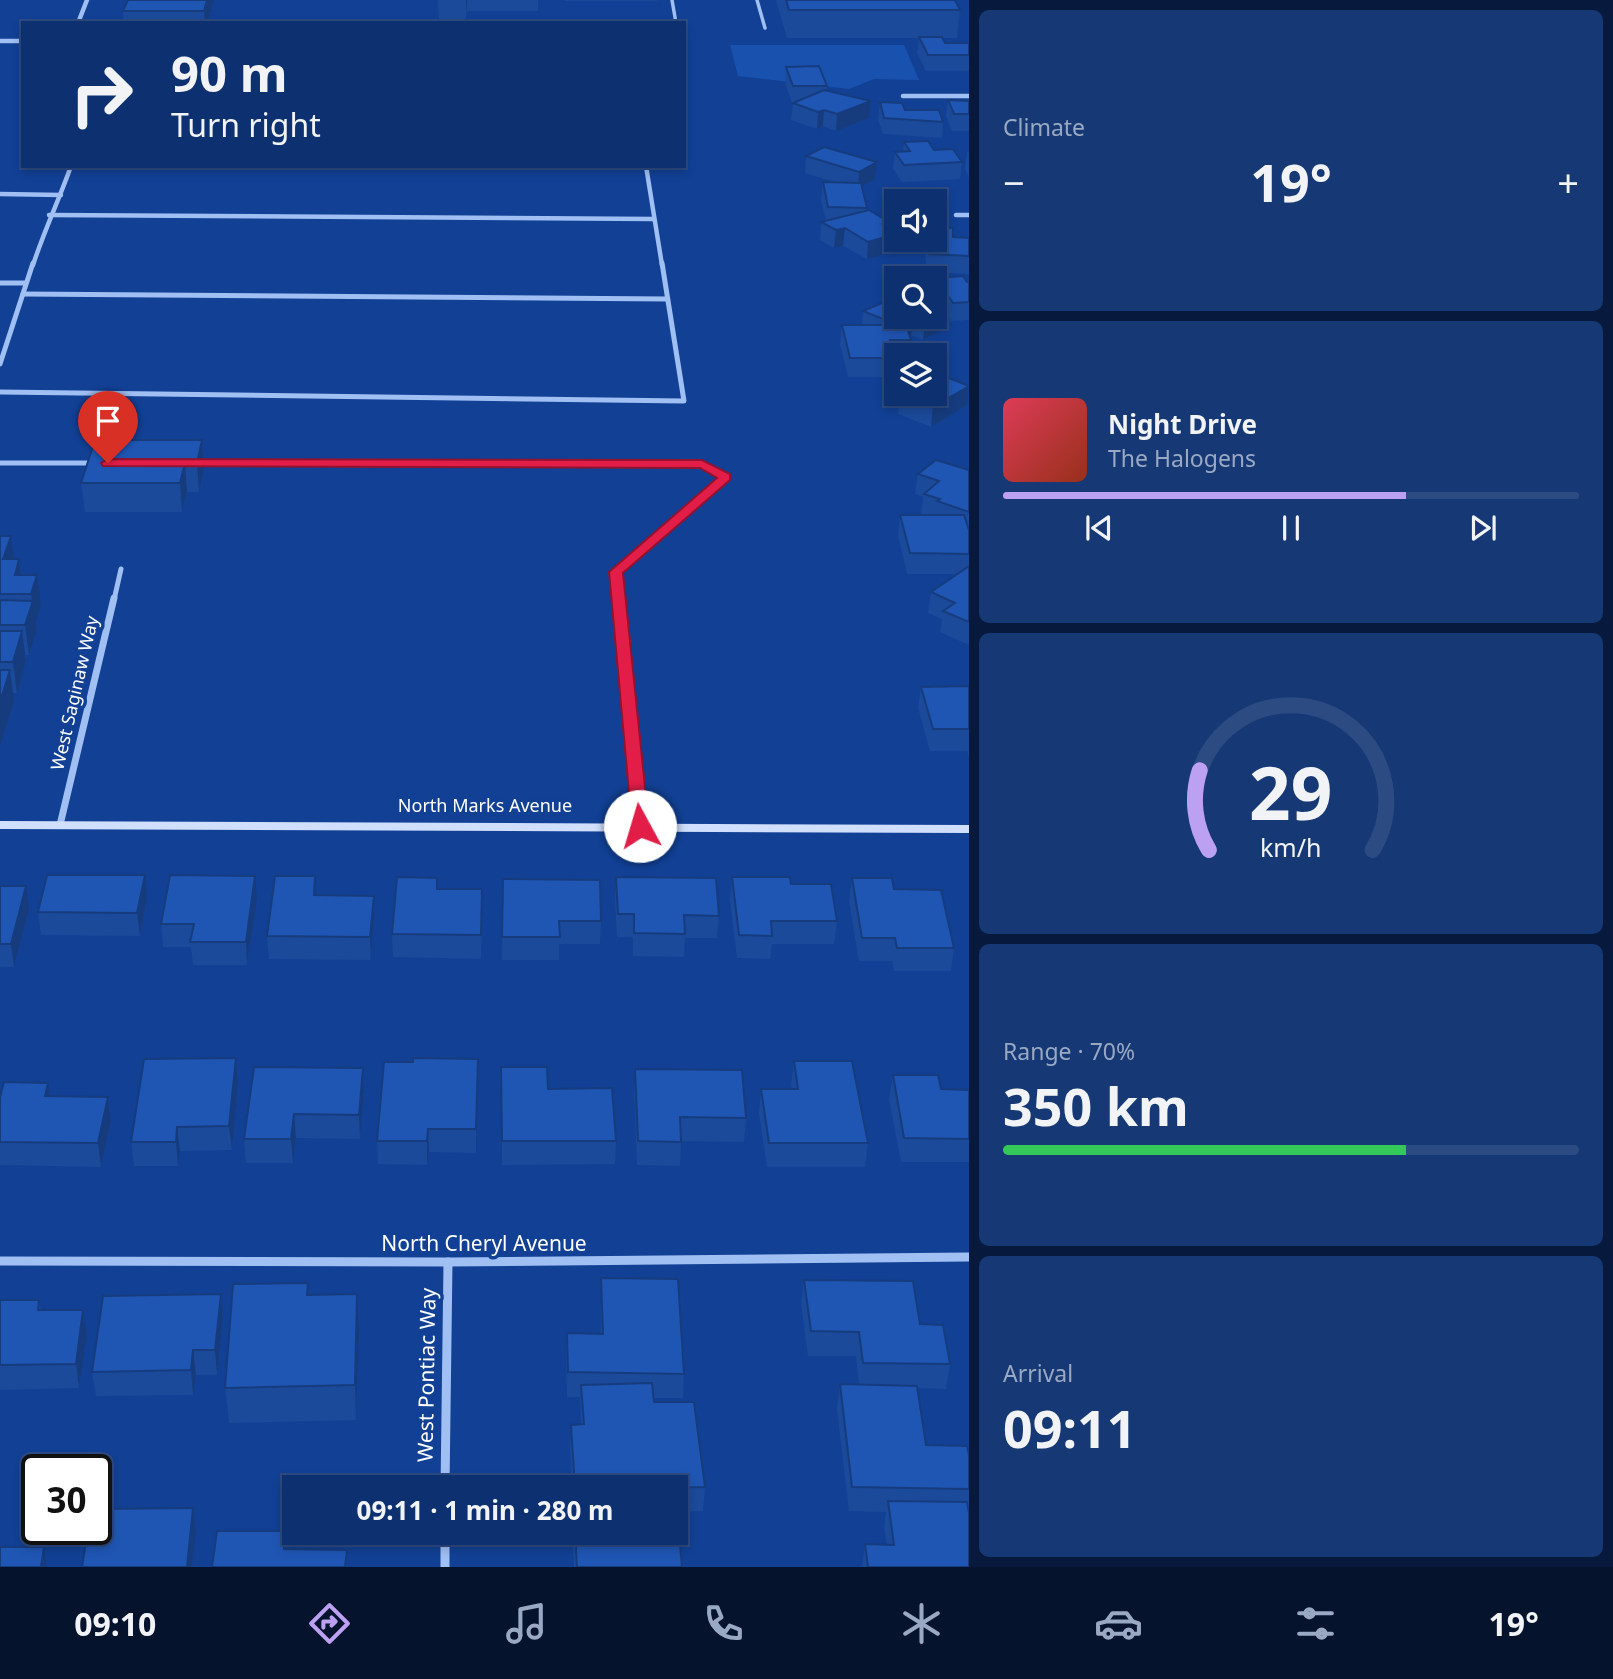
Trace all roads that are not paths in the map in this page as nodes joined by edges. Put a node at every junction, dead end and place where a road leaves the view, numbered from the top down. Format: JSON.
{"nodes":[{"id":1,"x":87,"y":0,"type":"edge"},
{"id":2,"x":672,"y":0,"type":"edge"},
{"id":3,"x":757,"y":0,"type":"edge"},
{"id":4,"x":79,"y":21,"type":"edge"},
{"id":5,"x":676,"y":21,"type":"edge"},
{"id":6,"x":765,"y":27,"type":"dead end"},
{"id":7,"x":0,"y":41,"type":"edge"},
{"id":8,"x":21,"y":41,"type":"edge"},
{"id":9,"x":903,"y":96,"type":"dead end"},
{"id":10,"x":969,"y":96,"type":"edge"},
{"id":11,"x":70,"y":168,"type":"edge"},
{"id":12,"x":646,"y":168,"type":"edge"},
{"id":13,"x":0,"y":194,"type":"edge"},
{"id":14,"x":61,"y":195,"type":"junction"},
{"id":15,"x":49,"y":215,"type":"junction"},
{"id":16,"x":956,"y":215,"type":"dead end"},
{"id":17,"x":969,"y":215,"type":"edge"},
{"id":18,"x":653,"y":219,"type":"junction"},
{"id":19,"x":0,"y":283,"type":"edge"},
{"id":20,"x":24,"y":283,"type":"junction"},
{"id":21,"x":23,"y":294,"type":"junction"},
{"id":22,"x":667,"y":299,"type":"junction"},
{"id":23,"x":0,"y":363,"type":"edge"},
{"id":24,"x":0,"y":393,"type":"edge"},
{"id":25,"x":0,"y":463,"type":"edge"},
{"id":26,"x":110,"y":463,"type":"edge"},
{"id":27,"x":193,"y":463,"type":"edge"},
{"id":28,"x":121,"y":569,"type":"dead end"},
{"id":29,"x":0,"y":825,"type":"edge"},
{"id":30,"x":60,"y":825,"type":"junction"},
{"id":31,"x":640,"y":826,"type":"junction"},
{"id":32,"x":969,"y":829,"type":"edge"},
{"id":33,"x":969,"y":1257,"type":"edge"},
{"id":34,"x":0,"y":1261,"type":"edge"},
{"id":35,"x":448,"y":1262,"type":"junction"},
{"id":36,"x":445,"y":1475,"type":"edge"},
{"id":37,"x":445,"y":1545,"type":"edge"},
{"id":38,"x":444,"y":1567,"type":"edge"}],
"edges":[{"from":1,"to":4,"type":"street"},
{"from":2,"to":5,"type":"lane"},
{"from":3,"to":6,"type":"lane"},
{"from":7,"to":8,"type":"street"},
{"from":9,"to":10,"type":"street"},
{"from":11,"to":14,"type":"street"},
{"from":12,"to":18,"type":"street"},
{"from":13,"to":14,"type":"street"},
{"from":14,"to":15,"type":"street"},
{"from":15,"to":18,"type":"street"},
{"from":15,"to":20,"type":"street"},
{"from":16,"to":17,"type":"street"},
{"from":18,"to":22,"type":"street"},
{"from":19,"to":20,"type":"street"},
{"from":20,"to":21,"type":"street"},
{"from":21,"to":22,"type":"street"},
{"from":21,"to":23,"type":"street"},
{"from":22,"to":24,"type":"street"},
{"from":25,"to":26,"type":"street"},
{"from":27,"to":31,"type":"street"},
{"from":28,"to":30,"type":"street","name":"West Saginaw Way"},
{"from":29,"to":30,"type":"main road","name":"North Marks Avenue"},
{"from":30,"to":31,"type":"main road","name":"North Marks Avenue"},
{"from":31,"to":32,"type":"main road","name":"North Marks Avenue"},
{"from":33,"to":35,"type":"street","name":"North Cheryl Avenue"},
{"from":34,"to":35,"type":"street","name":"North Cheryl Avenue"},
{"from":35,"to":36,"type":"street","name":"West Pontiac Way"},
{"from":37,"to":38,"type":"street"}]}
